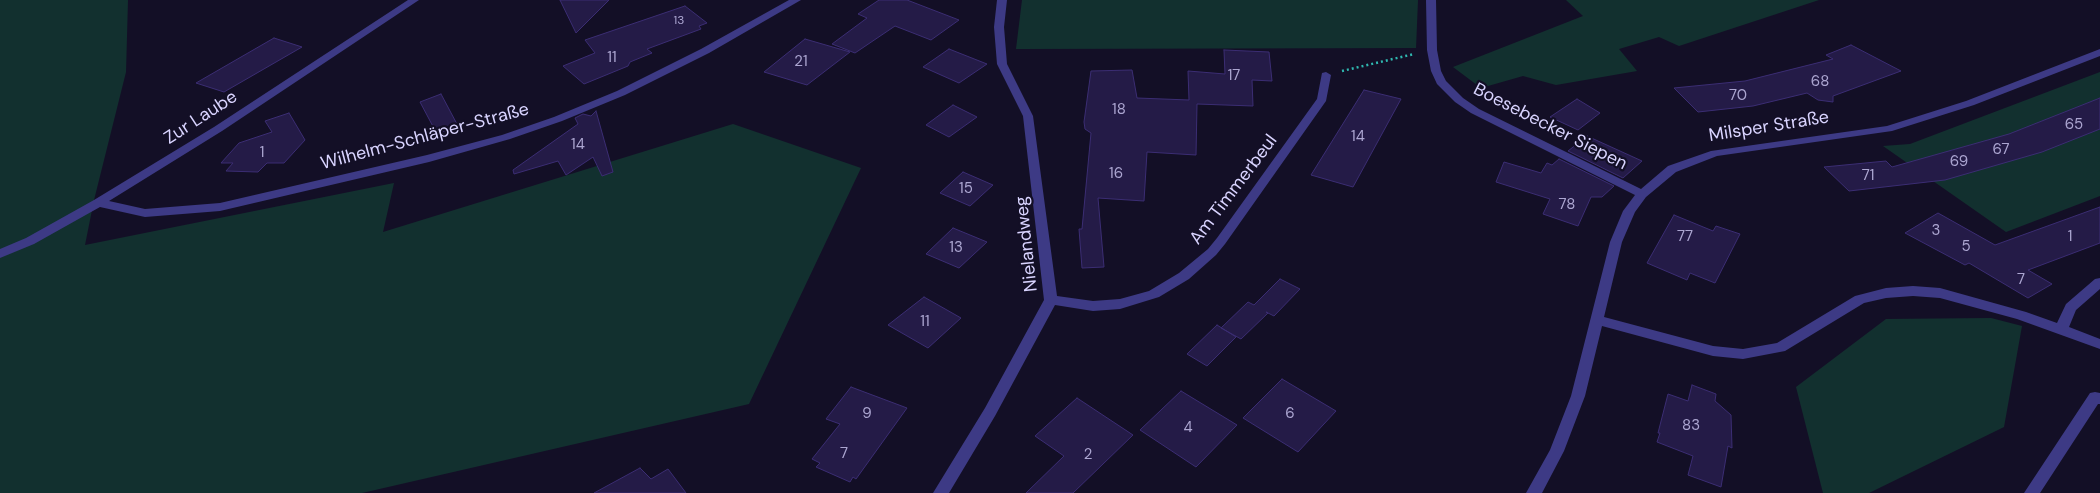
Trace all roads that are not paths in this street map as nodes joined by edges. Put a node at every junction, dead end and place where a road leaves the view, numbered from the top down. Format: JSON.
{"nodes":[{"id":1,"x":414,"y":0,"type":"edge"},
{"id":2,"x":796,"y":0,"type":"edge"},
{"id":3,"x":1002,"y":0,"type":"edge"},
{"id":4,"x":1431,"y":0,"type":"edge"},
{"id":5,"x":2100,"y":52,"type":"edge"},
{"id":6,"x":1326,"y":75,"type":"road end"},
{"id":7,"x":1642,"y":194,"type":"junction"},
{"id":8,"x":98,"y":203,"type":"junction"},
{"id":9,"x":0,"y":254,"type":"edge"},
{"id":10,"x":2100,"y":282,"type":"edge"},
{"id":11,"x":1051,"y":300,"type":"junction"},
{"id":12,"x":1596,"y":320,"type":"junction"},
{"id":13,"x":2061,"y":329,"type":"junction"},
{"id":14,"x":2100,"y":344,"type":"edge"},
{"id":15,"x":2100,"y":399,"type":"edge"},
{"id":16,"x":941,"y":493,"type":"edge"},
{"id":17,"x":1534,"y":493,"type":"edge"},
{"id":18,"x":2032,"y":493,"type":"edge"}],
"edges":[{"from":1,"to":8,"type":"street","name":"Zur Laube"},
{"from":2,"to":8,"type":"street","name":"Wilhelm-Schläper-Straße"},
{"from":3,"to":11,"type":"street","name":"Nielandweg"},
{"from":4,"to":7,"type":"street","name":"Boesebecker Siepen"},
{"from":5,"to":7,"type":"street","name":"Milsper Straße"},
{"from":6,"to":11,"type":"street","name":"Am Timmerbeul"},
{"from":7,"to":12,"type":"street","name":"Milsper Straße"},
{"from":8,"to":9,"type":"street","name":"Zur Laube"},
{"from":10,"to":13,"type":"street"},
{"from":11,"to":16,"type":"street","name":"Nielandweg"},
{"from":12,"to":13,"type":"street"},
{"from":12,"to":17,"type":"street","name":"Milsper Straße"},
{"from":13,"to":14,"type":"street"},
{"from":15,"to":18,"type":"street"}]}
